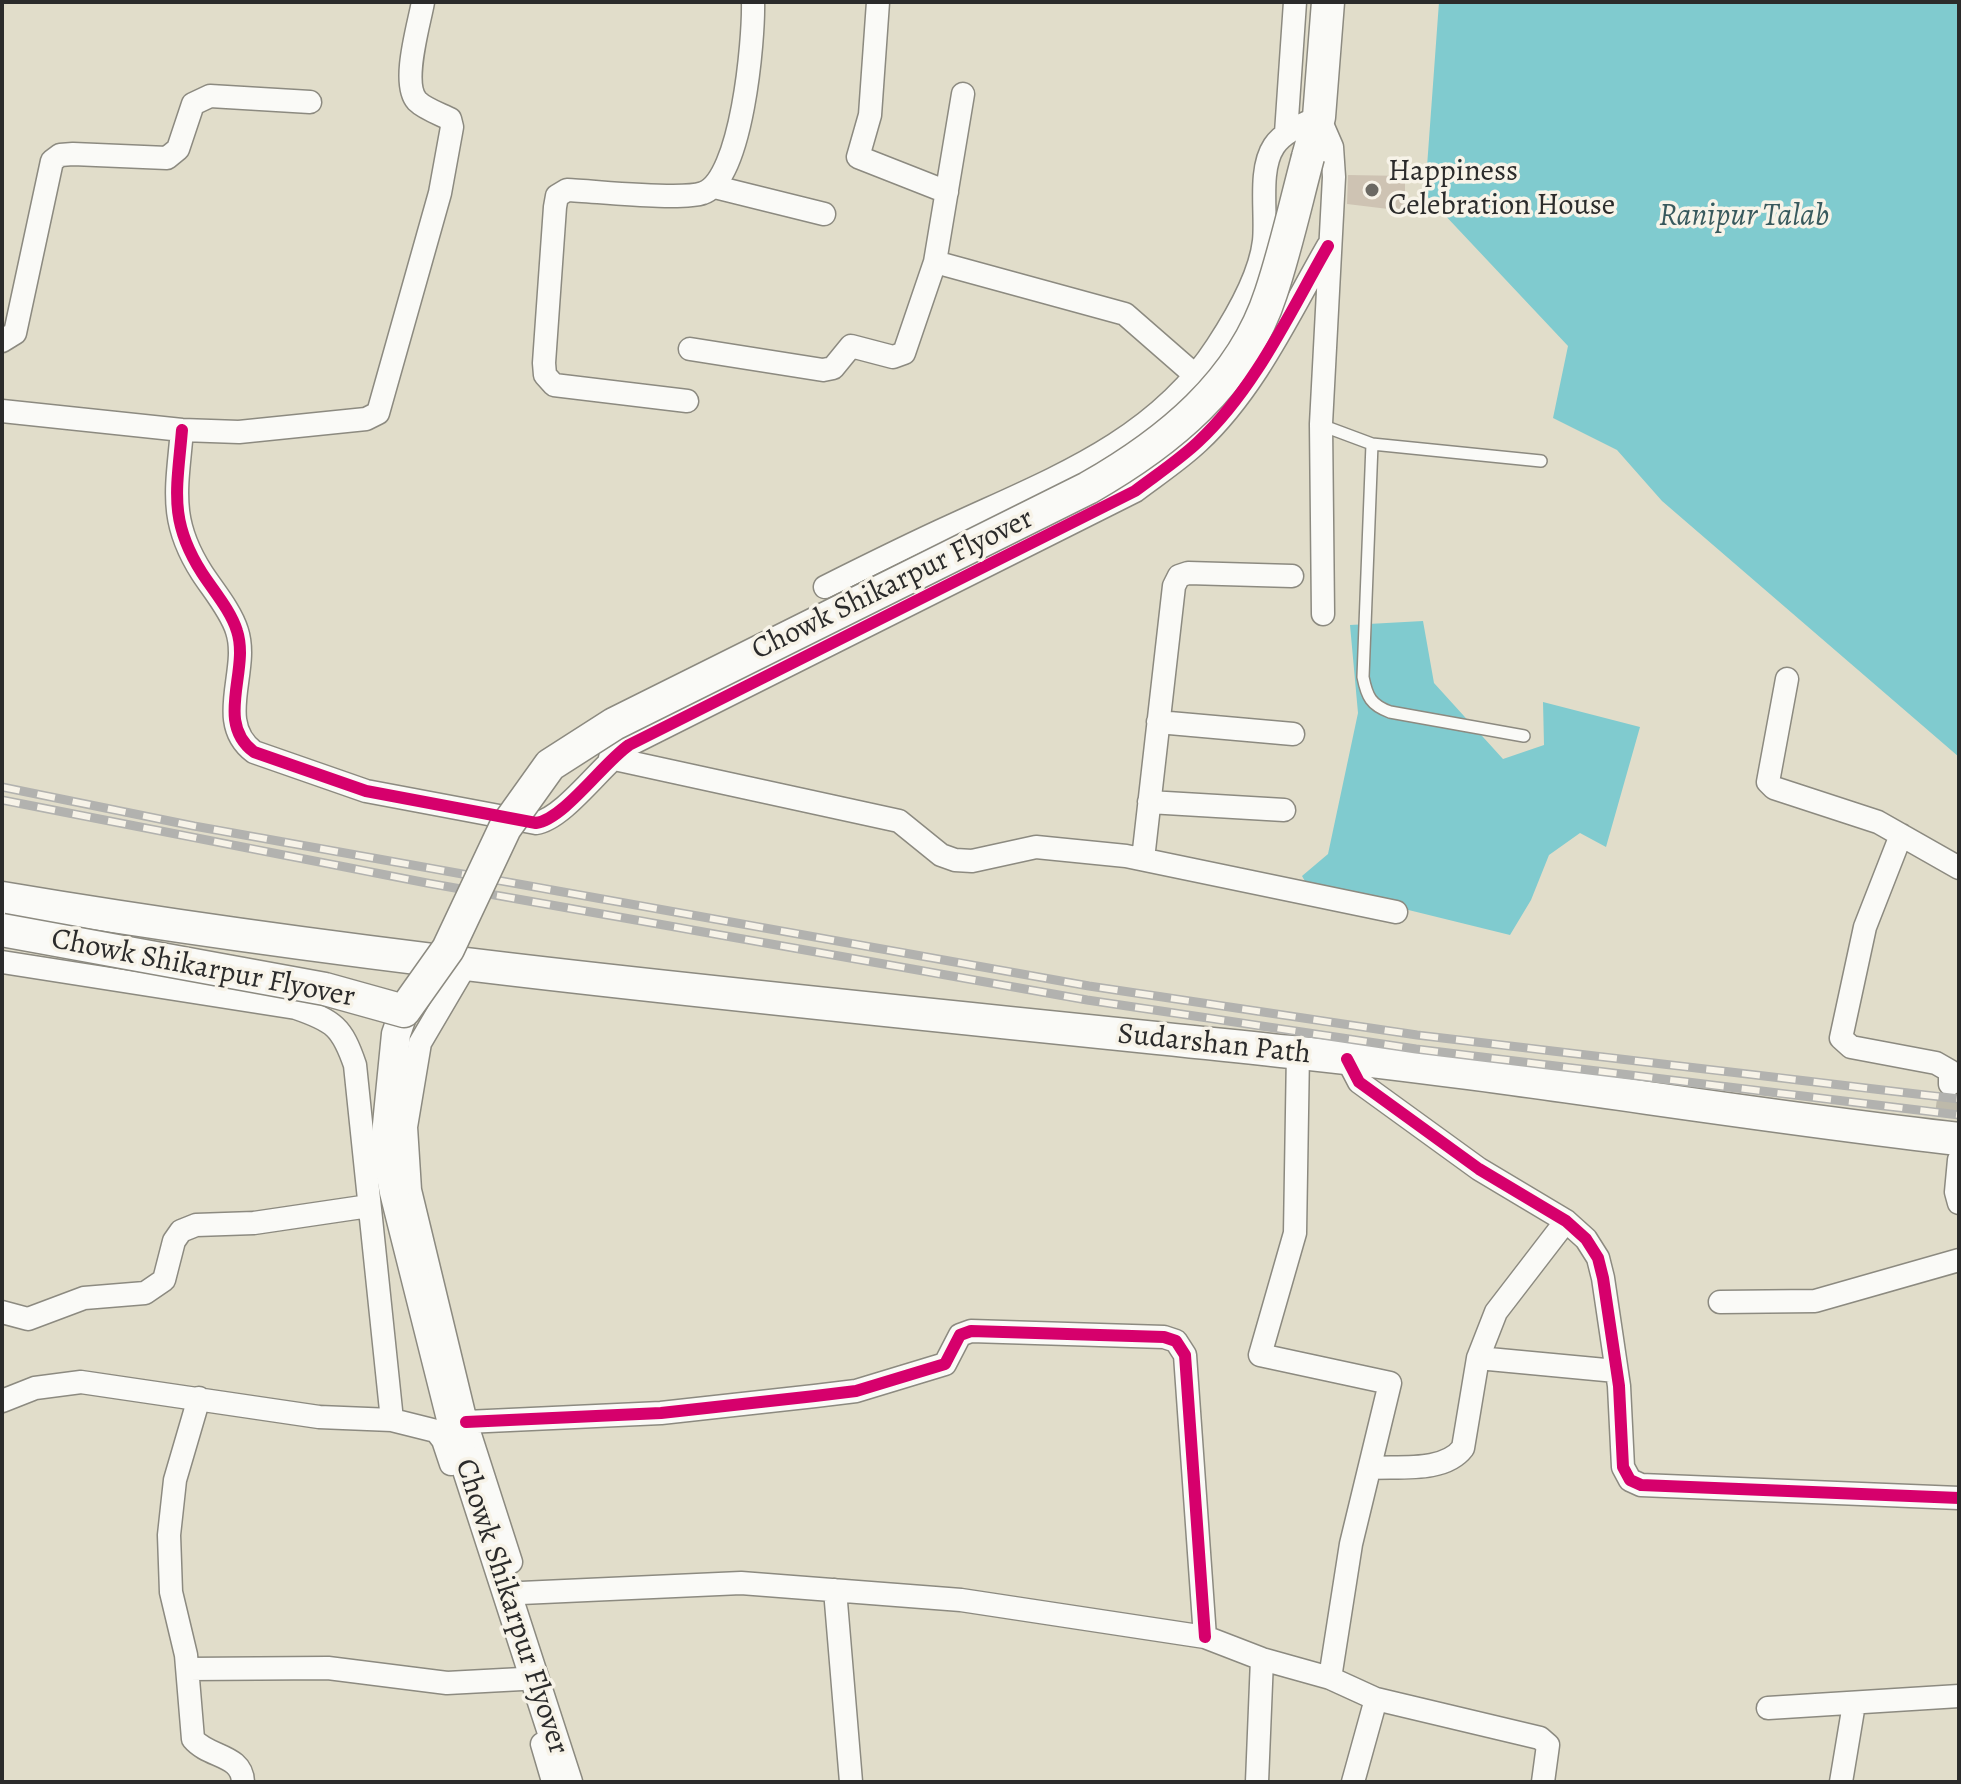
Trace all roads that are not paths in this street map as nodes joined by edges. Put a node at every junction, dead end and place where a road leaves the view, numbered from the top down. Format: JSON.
{"nodes":[{"id":1,"x":423,"y":2,"type":"edge"},
{"id":2,"x":753,"y":2,"type":"edge"},
{"id":3,"x":878,"y":2,"type":"edge"},
{"id":4,"x":1295,"y":2,"type":"edge"},
{"id":5,"x":1328,"y":2,"type":"edge"},
{"id":6,"x":963,"y":94,"type":"dead end"},
{"id":7,"x":310,"y":102,"type":"dead end"},
{"id":8,"x":1319,"y":117,"type":"junction"},
{"id":9,"x":1286,"y":133,"type":"junction"},
{"id":10,"x":715,"y":187,"type":"junction"},
{"id":11,"x":947,"y":192,"type":"junction"},
{"id":12,"x":824,"y":214,"type":"dead end"},
{"id":13,"x":1328,"y":246,"type":"junction"},
{"id":14,"x":935,"y":262,"type":"junction"},
{"id":15,"x":2,"y":341,"type":"edge"},
{"id":16,"x":690,"y":349,"type":"dead end"},
{"id":17,"x":1196,"y":376,"type":"junction"},
{"id":18,"x":687,"y":401,"type":"dead end"},
{"id":19,"x":2,"y":411,"type":"edge"},
{"id":20,"x":1321,"y":424,"type":"junction"},
{"id":21,"x":182,"y":430,"type":"junction"},
{"id":22,"x":1372,"y":444,"type":"junction"},
{"id":23,"x":1541,"y":461,"type":"dead end"},
{"id":24,"x":1292,"y":576,"type":"dead end"},
{"id":25,"x":825,"y":587,"type":"dead end"},
{"id":26,"x":1323,"y":614,"type":"dead end"},
{"id":27,"x":1787,"y":679,"type":"dead end"},
{"id":28,"x":1158,"y":722,"type":"junction"},
{"id":29,"x":1293,"y":734,"type":"dead end"},
{"id":30,"x":1524,"y":736,"type":"dead end"},
{"id":31,"x":610,"y":758,"type":"junction"},
{"id":32,"x":1149,"y":802,"type":"junction"},
{"id":33,"x":1284,"y":810,"type":"dead end"},
{"id":34,"x":1901,"y":835,"type":"junction"},
{"id":35,"x":1143,"y":859,"type":"junction"},
{"id":36,"x":1959,"y":868,"type":"edge"},
{"id":37,"x":2,"y":898,"type":"edge"},
{"id":38,"x":1396,"y":912,"type":"dead end"},
{"id":39,"x":2,"y":930,"type":"edge"},
{"id":40,"x":2,"y":962,"type":"edge"},
{"id":41,"x":467,"y":963,"type":"junction"},
{"id":42,"x":404,"y":1011,"type":"junction"},
{"id":43,"x":1298,"y":1052,"type":"junction"},
{"id":44,"x":1347,"y":1059,"type":"junction"},
{"id":45,"x":1950,"y":1084,"type":"dead end"},
{"id":46,"x":1952,"y":1138,"type":"edge"},
{"id":47,"x":1959,"y":1203,"type":"edge"},
{"id":48,"x":369,"y":1206,"type":"junction"},
{"id":49,"x":1566,"y":1221,"type":"junction"},
{"id":50,"x":1959,"y":1260,"type":"edge"},
{"id":51,"x":1720,"y":1302,"type":"dead end"},
{"id":52,"x":2,"y":1312,"type":"edge"},
{"id":53,"x":1478,"y":1358,"type":"junction"},
{"id":54,"x":1616,"y":1371,"type":"junction"},
{"id":55,"x":199,"y":1398,"type":"junction"},
{"id":56,"x":2,"y":1401,"type":"edge"},
{"id":57,"x":392,"y":1420,"type":"junction"},
{"id":58,"x":466,"y":1422,"type":"junction"},
{"id":59,"x":1370,"y":1468,"type":"junction"},
{"id":60,"x":1959,"y":1498,"type":"edge"},
{"id":61,"x":835,"y":1590,"type":"junction"},
{"id":62,"x":521,"y":1593,"type":"junction"},
{"id":63,"x":1205,"y":1637,"type":"junction"},
{"id":64,"x":1262,"y":1659,"type":"junction"},
{"id":65,"x":188,"y":1669,"type":"junction"},
{"id":66,"x":1330,"y":1678,"type":"junction"},
{"id":67,"x":522,"y":1679,"type":"junction"},
{"id":68,"x":1959,"y":1696,"type":"edge"},
{"id":69,"x":1376,"y":1699,"type":"junction"},
{"id":70,"x":1854,"y":1704,"type":"junction"},
{"id":71,"x":1768,"y":1708,"type":"dead end"},
{"id":72,"x":560,"y":1781,"type":"edge"},
{"id":73,"x":243,"y":1782,"type":"edge"},
{"id":74,"x":851,"y":1782,"type":"edge"},
{"id":75,"x":1257,"y":1782,"type":"edge"},
{"id":76,"x":1353,"y":1782,"type":"edge"},
{"id":77,"x":1543,"y":1782,"type":"edge"},
{"id":78,"x":1841,"y":1782,"type":"edge"}],
"edges":[{"from":1,"to":21,"type":"street"},
{"from":2,"to":10,"type":"street"},
{"from":3,"to":11,"type":"street"},
{"from":4,"to":9,"type":"street"},
{"from":5,"to":8,"type":"main road","name":"Chowk Shikarpur Flyover"},
{"from":6,"to":11,"type":"street"},
{"from":7,"to":15,"type":"street"},
{"from":8,"to":9,"type":"street"},
{"from":8,"to":13,"type":"street"},
{"from":8,"to":42,"type":"main road","name":"Chowk Shikarpur Flyover","bridge":true},
{"from":9,"to":17,"type":"street"},
{"from":10,"to":12,"type":"street"},
{"from":10,"to":18,"type":"street"},
{"from":11,"to":14,"type":"street"},
{"from":13,"to":20,"type":"street"},
{"from":13,"to":31,"type":"street"},
{"from":14,"to":16,"type":"street"},
{"from":14,"to":17,"type":"street"},
{"from":17,"to":25,"type":"street"},
{"from":19,"to":21,"type":"street"},
{"from":20,"to":22,"type":"lane"},
{"from":20,"to":26,"type":"street"},
{"from":21,"to":31,"type":"street"},
{"from":22,"to":23,"type":"lane"},
{"from":22,"to":30,"type":"lane"},
{"from":24,"to":28,"type":"street"},
{"from":27,"to":34,"type":"street"},
{"from":28,"to":29,"type":"street"},
{"from":28,"to":32,"type":"street"},
{"from":31,"to":35,"type":"street"},
{"from":32,"to":33,"type":"street"},
{"from":32,"to":35,"type":"street"},
{"from":34,"to":36,"type":"street"},
{"from":34,"to":45,"type":"street"},
{"from":35,"to":38,"type":"street"},
{"from":37,"to":41,"type":"main road","name":"Sudarshan Path"},
{"from":39,"to":42,"type":"main road","name":"Chowk Shikarpur Flyover","bridge":true},
{"from":40,"to":48,"type":"street"},
{"from":41,"to":43,"type":"main road","name":"Sudarshan Path"},
{"from":41,"to":58,"type":"street"},
{"from":42,"to":72,"type":"street","name":"Chowk Shikarpur Flyover"},
{"from":43,"to":44,"type":"main road","name":"Sudarshan Path"},
{"from":43,"to":59,"type":"street"},
{"from":44,"to":46,"type":"main road","name":"Sudarshan Path"},
{"from":44,"to":49,"type":"street"},
{"from":46,"to":47,"type":"street"},
{"from":48,"to":52,"type":"street"},
{"from":48,"to":57,"type":"street"},
{"from":49,"to":53,"type":"street"},
{"from":49,"to":54,"type":"street"},
{"from":50,"to":51,"type":"street"},
{"from":53,"to":54,"type":"street"},
{"from":53,"to":59,"type":"street"},
{"from":54,"to":60,"type":"street"},
{"from":55,"to":56,"type":"street"},
{"from":55,"to":57,"type":"street"},
{"from":55,"to":65,"type":"street"},
{"from":57,"to":67,"type":"street"},
{"from":58,"to":62,"type":"street"},
{"from":58,"to":63,"type":"street"},
{"from":59,"to":66,"type":"street"},
{"from":61,"to":62,"type":"street"},
{"from":61,"to":63,"type":"street"},
{"from":61,"to":74,"type":"street"},
{"from":62,"to":72,"type":"street"},
{"from":63,"to":64,"type":"street"},
{"from":64,"to":66,"type":"street"},
{"from":64,"to":75,"type":"street"},
{"from":65,"to":67,"type":"street"},
{"from":65,"to":73,"type":"street"},
{"from":66,"to":69,"type":"street"},
{"from":67,"to":72,"type":"street"},
{"from":68,"to":70,"type":"street"},
{"from":69,"to":76,"type":"street"},
{"from":69,"to":77,"type":"street"},
{"from":70,"to":71,"type":"street"},
{"from":70,"to":78,"type":"street"}]}
